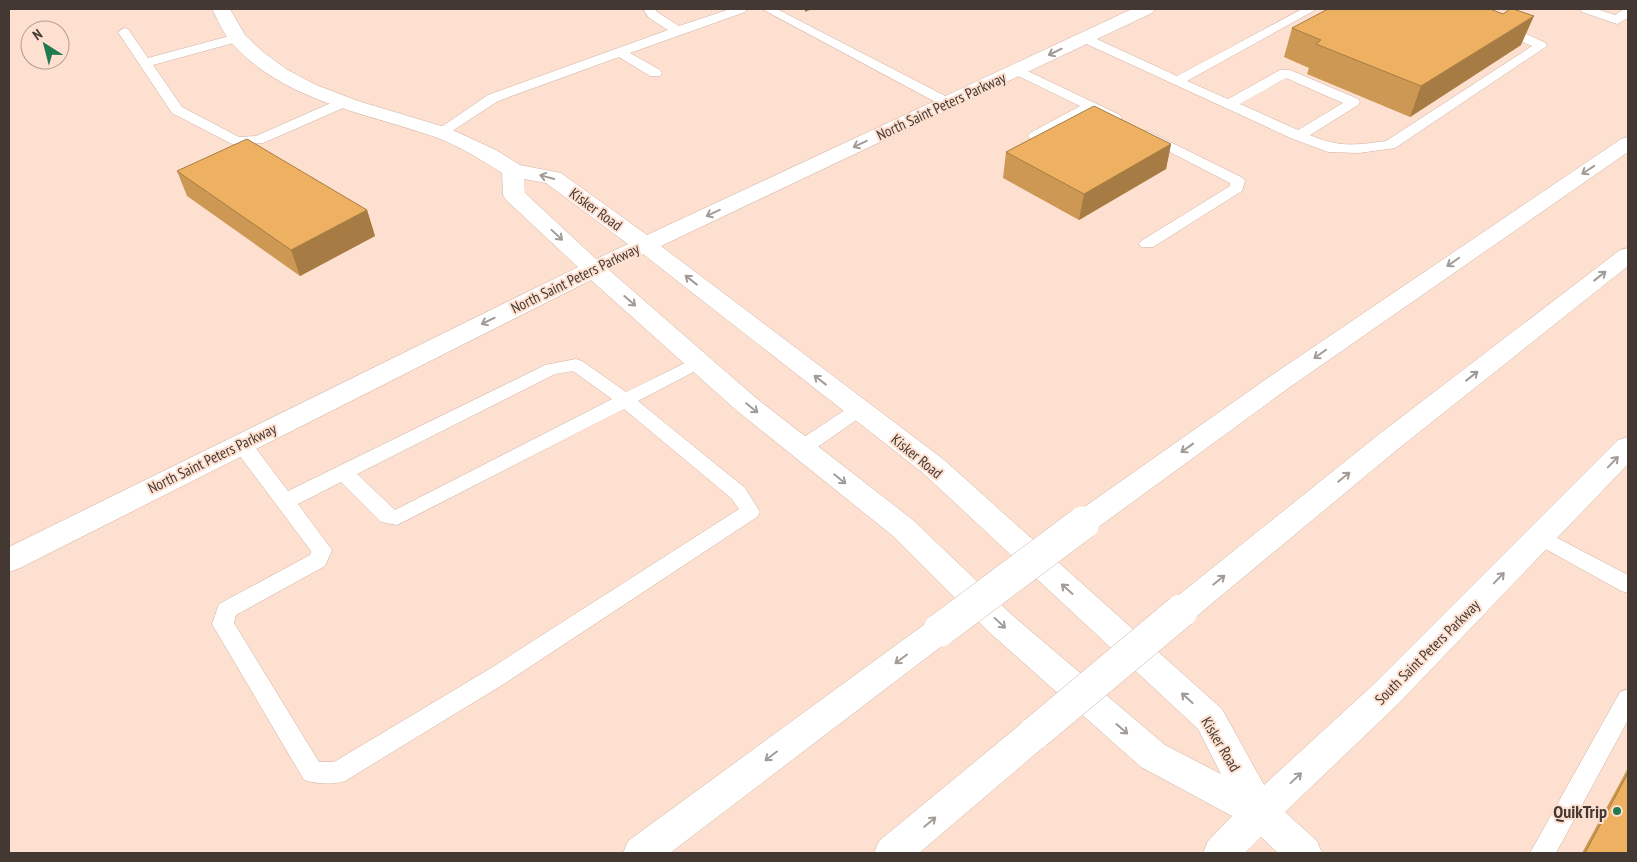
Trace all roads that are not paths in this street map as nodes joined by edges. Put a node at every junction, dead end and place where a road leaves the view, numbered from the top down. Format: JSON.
{"nodes":[{"id":1,"x":221,"y":9,"type":"edge"},
{"id":2,"x":649,"y":9,"type":"edge"},
{"id":3,"x":741,"y":9,"type":"edge"},
{"id":4,"x":768,"y":9,"type":"edge"},
{"id":5,"x":1146,"y":9,"type":"edge"},
{"id":6,"x":1311,"y":9,"type":"edge"},
{"id":7,"x":1586,"y":9,"type":"edge"},
{"id":8,"x":1628,"y":12,"type":"edge"},
{"id":9,"x":1487,"y":23,"type":"edge"},
{"id":10,"x":678,"y":31,"type":"junction"},
{"id":11,"x":124,"y":32,"type":"dead end"},
{"id":12,"x":237,"y":38,"type":"junction"},
{"id":13,"x":1084,"y":38,"type":"junction"},
{"id":14,"x":620,"y":52,"type":"junction"},
{"id":15,"x":146,"y":63,"type":"junction"},
{"id":16,"x":1017,"y":70,"type":"junction"},
{"id":17,"x":655,"y":73,"type":"dead end"},
{"id":18,"x":1177,"y":81,"type":"junction"},
{"id":19,"x":345,"y":102,"type":"junction"},
{"id":20,"x":948,"y":103,"type":"junction"},
{"id":21,"x":1228,"y":104,"type":"junction"},
{"id":22,"x":1091,"y":106,"type":"junction"},
{"id":23,"x":441,"y":132,"type":"junction"},
{"id":24,"x":1035,"y":136,"type":"edge"},
{"id":25,"x":1298,"y":136,"type":"junction"},
{"id":26,"x":1628,"y":143,"type":"edge"},
{"id":27,"x":513,"y":170,"type":"junction"},
{"id":28,"x":644,"y":244,"type":"junction"},
{"id":29,"x":1147,"y":244,"type":"dead end"},
{"id":30,"x":1628,"y":254,"type":"edge"},
{"id":31,"x":593,"y":269,"type":"junction"},
{"id":32,"x":699,"y":362,"type":"junction"},
{"id":33,"x":625,"y":400,"type":"junction"},
{"id":34,"x":858,"y":410,"type":"junction"},
{"id":35,"x":241,"y":443,"type":"junction"},
{"id":36,"x":1628,"y":446,"type":"edge"},
{"id":37,"x":802,"y":448,"type":"junction"},
{"id":38,"x":344,"y":473,"type":"junction"},
{"id":39,"x":286,"y":502,"type":"junction"},
{"id":40,"x":1540,"y":537,"type":"junction"},
{"id":41,"x":9,"y":560,"type":"edge"},
{"id":42,"x":1628,"y":585,"type":"edge"},
{"id":43,"x":1628,"y":699,"type":"edge"},
{"id":44,"x":1260,"y":812,"type":"junction"},
{"id":45,"x":641,"y":853,"type":"edge"},
{"id":46,"x":892,"y":853,"type":"edge"},
{"id":47,"x":1221,"y":853,"type":"edge"},
{"id":48,"x":1304,"y":853,"type":"edge"},
{"id":49,"x":1542,"y":853,"type":"edge"}],
"edges":[{"from":1,"to":12,"type":"main road","name":"Kisker Road"},
{"from":2,"to":10,"type":"lane"},
{"from":3,"to":10,"type":"lane"},
{"from":4,"to":20,"type":"lane"},
{"from":5,"to":13,"type":"main road","name":"North Saint Peters Parkway"},
{"from":6,"to":18,"type":"lane"},
{"from":7,"to":8,"type":"lane"},
{"from":9,"to":25,"type":"lane"},
{"from":10,"to":14,"type":"lane"},
{"from":11,"to":15,"type":"lane"},
{"from":12,"to":15,"type":"lane"},
{"from":12,"to":19,"type":"main road","name":"Kisker Road"},
{"from":13,"to":16,"type":"main road","name":"North Saint Peters Parkway","one_way":true},
{"from":13,"to":18,"type":"lane"},
{"from":14,"to":17,"type":"lane"},
{"from":14,"to":23,"type":"lane"},
{"from":15,"to":19,"type":"lane"},
{"from":16,"to":20,"type":"main road","name":"North Saint Peters Parkway"},
{"from":16,"to":22,"type":"lane"},
{"from":18,"to":21,"type":"lane"},
{"from":19,"to":23,"type":"main road","name":"Kisker Road"},
{"from":20,"to":28,"type":"main road","name":"North Saint Peters Parkway","one_way":true},
{"from":21,"to":25,"type":"lane"},
{"from":21,"to":25,"type":"lane"},
{"from":22,"to":24,"type":"lane"},
{"from":22,"to":29,"type":"lane"},
{"from":23,"to":27,"type":"main road","name":"Kisker Road"},
{"from":26,"to":45,"type":"main road","one_way":true,"bridge":true},
{"from":28,"to":27,"type":"main road","name":"Kisker Road","one_way":true},
{"from":27,"to":31,"type":"main road","name":"Kisker Road","one_way":true},
{"from":28,"to":31,"type":"main road","name":"North Saint Peters Parkway"},
{"from":34,"to":28,"type":"main road","name":"Kisker Road","one_way":true},
{"from":46,"to":30,"type":"main road","one_way":true,"bridge":true},
{"from":31,"to":32,"type":"main road","name":"Kisker Road","one_way":true},
{"from":31,"to":35,"type":"main road","name":"North Saint Peters Parkway","one_way":true},
{"from":32,"to":33,"type":"lane"},
{"from":32,"to":37,"type":"main road","name":"Kisker Road","one_way":true},
{"from":33,"to":38,"type":"lane"},
{"from":33,"to":38,"type":"lane"},
{"from":33,"to":39,"type":"lane"},
{"from":34,"to":37,"type":"lane"},
{"from":44,"to":34,"type":"main road","name":"Kisker Road","one_way":true},
{"from":35,"to":39,"type":"lane"},
{"from":35,"to":41,"type":"main road","name":"North Saint Peters Parkway"},
{"from":40,"to":36,"type":"main road","name":"South Saint Peters Parkway","one_way":true},
{"from":37,"to":44,"type":"main road","name":"Kisker Road","one_way":true},
{"from":38,"to":39,"type":"lane"},
{"from":40,"to":42,"type":"lane"},
{"from":44,"to":40,"type":"main road","name":"South Saint Peters Parkway","one_way":true},
{"from":43,"to":49,"type":"lane"},
{"from":44,"to":47,"type":"main road","name":"South Saint Peters Parkway"},
{"from":44,"to":48,"type":"main road","name":"Kisker Road"}]}
